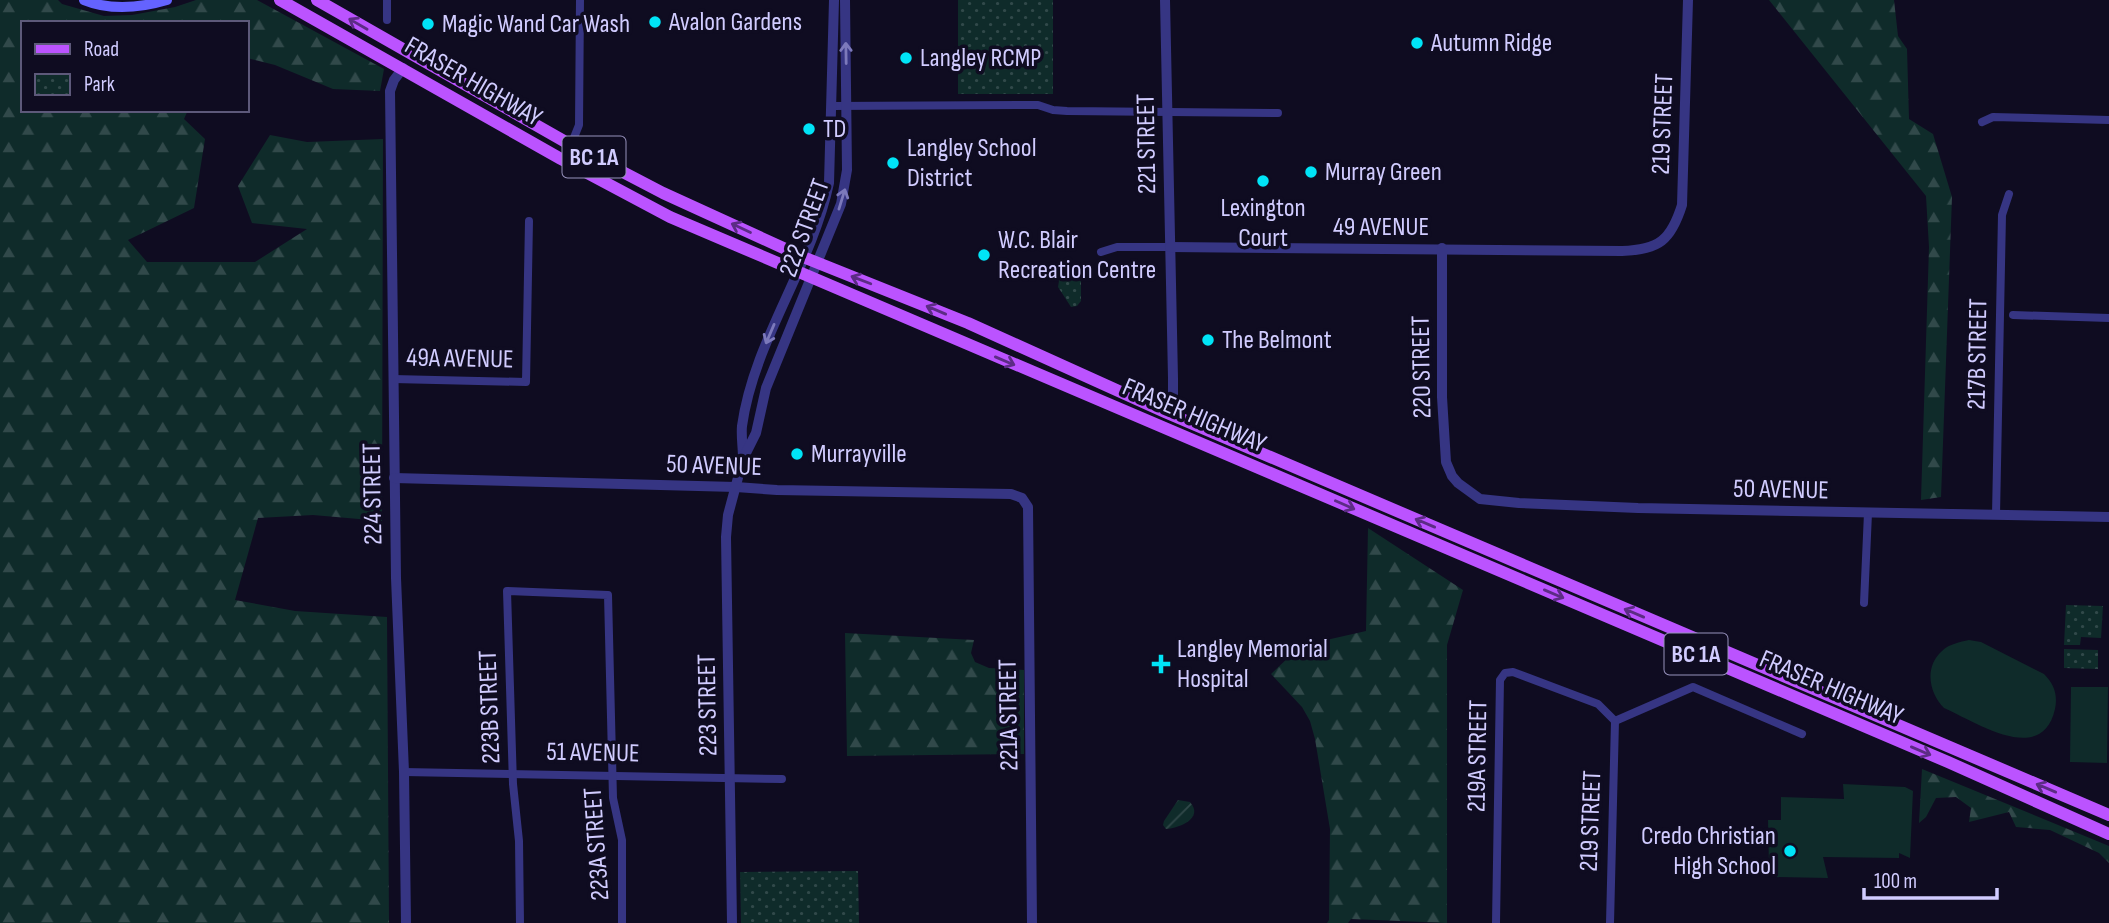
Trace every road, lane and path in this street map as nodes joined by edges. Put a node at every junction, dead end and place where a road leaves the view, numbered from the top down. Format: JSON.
{"nodes":[{"id":1,"x":84,"y":0,"type":"edge"},
{"id":2,"x":167,"y":0,"type":"edge"},
{"id":3,"x":280,"y":0,"type":"edge"},
{"id":4,"x":317,"y":0,"type":"edge"},
{"id":5,"x":387,"y":0,"type":"edge"},
{"id":6,"x":580,"y":0,"type":"edge"},
{"id":7,"x":834,"y":0,"type":"edge"},
{"id":8,"x":845,"y":0,"type":"edge"},
{"id":9,"x":1165,"y":0,"type":"edge"},
{"id":10,"x":1688,"y":0,"type":"edge"},
{"id":11,"x":387,"y":19,"type":"dead end"},
{"id":12,"x":402,"y":68,"type":"junction"},
{"id":13,"x":831,"y":106,"type":"junction"},
{"id":14,"x":847,"y":106,"type":"junction"},
{"id":15,"x":1167,"y":112,"type":"junction"},
{"id":16,"x":1278,"y":113,"type":"dead end"},
{"id":17,"x":2109,"y":120,"type":"edge"},
{"id":18,"x":1982,"y":122,"type":"dead end"},
{"id":19,"x":571,"y":145,"type":"junction"},
{"id":20,"x":2009,"y":194,"type":"dead end"},
{"id":21,"x":529,"y":221,"type":"dead end"},
{"id":22,"x":1660,"y":243,"type":"joint"},
{"id":23,"x":1170,"y":247,"type":"junction"},
{"id":24,"x":1442,"y":248,"type":"junction"},
{"id":25,"x":1101,"y":252,"type":"dead end"},
{"id":26,"x":803,"y":257,"type":"junction"},
{"id":27,"x":818,"y":262,"type":"junction"},
{"id":28,"x":797,"y":271,"type":"junction"},
{"id":29,"x":811,"y":277,"type":"junction"},
{"id":30,"x":2013,"y":315,"type":"dead end"},
{"id":31,"x":2109,"y":317,"type":"edge"},
{"id":32,"x":393,"y":379,"type":"junction"},
{"id":33,"x":1165,"y":412,"type":"junction"},
{"id":34,"x":743,"y":459,"type":"junction"},
{"id":35,"x":394,"y":478,"type":"junction"},
{"id":36,"x":1458,"y":483,"type":"joint"},
{"id":37,"x":736,"y":487,"type":"junction"},
{"id":38,"x":1028,"y":507,"type":"joint"},
{"id":39,"x":1868,"y":513,"type":"junction"},
{"id":40,"x":1996,"y":515,"type":"junction"},
{"id":41,"x":2109,"y":517,"type":"edge"},
{"id":42,"x":608,"y":595,"type":"joint"},
{"id":43,"x":1864,"y":603,"type":"dead end"},
{"id":44,"x":1615,"y":721,"type":"junction"},
{"id":45,"x":1802,"y":734,"type":"dead end"},
{"id":46,"x":404,"y":772,"type":"junction"},
{"id":47,"x":512,"y":773,"type":"junction"},
{"id":48,"x":613,"y":774,"type":"junction"},
{"id":49,"x":730,"y":778,"type":"junction"},
{"id":50,"x":782,"y":779,"type":"dead end"},
{"id":51,"x":2109,"y":815,"type":"edge"},
{"id":52,"x":2109,"y":834,"type":"edge"},
{"id":53,"x":407,"y":923,"type":"edge"},
{"id":54,"x":520,"y":923,"type":"edge"},
{"id":55,"x":622,"y":923,"type":"edge"},
{"id":56,"x":732,"y":923,"type":"edge"},
{"id":57,"x":1032,"y":923,"type":"edge"},
{"id":58,"x":1496,"y":923,"type":"edge"},
{"id":59,"x":1610,"y":923,"type":"edge"}],
"edges":[{"from":1,"to":2,"type":"main road"},
{"from":3,"to":12,"type":"main road","name":"FRASER HIGHWAY","number":"BC 1A"},
{"from":19,"to":4,"type":"main road","name":"FRASER HIGHWAY","number":"BC 1A","one_way":true},
{"from":5,"to":11,"type":"street"},
{"from":6,"to":19,"type":"street"},
{"from":7,"to":13,"type":"street","name":"222 STREET"},
{"from":14,"to":8,"type":"street","name":"222 STREET","one_way":true},
{"from":9,"to":15,"type":"street","name":"221 STREET"},
{"from":10,"to":22,"type":"street","name":"219 STREET"},
{"from":12,"to":28,"type":"main road","name":"FRASER HIGHWAY","number":"BC 1A"},
{"from":12,"to":32,"type":"street","name":"224 STREET"},
{"from":13,"to":14,"type":"street"},
{"from":13,"to":26,"type":"street","name":"222 STREET"},
{"from":14,"to":15,"type":"street"},
{"from":27,"to":14,"type":"street","name":"222 STREET","one_way":true},
{"from":15,"to":16,"type":"street"},
{"from":15,"to":23,"type":"street","name":"221 STREET"},
{"from":17,"to":18,"type":"street"},
{"from":26,"to":19,"type":"main road","name":"FRASER HIGHWAY","number":"BC 1A","one_way":true},
{"from":20,"to":40,"type":"street","name":"217B STREET"},
{"from":21,"to":32,"type":"street","name":"49A AVENUE"},
{"from":22,"to":24,"type":"street","name":"49 AVENUE"},
{"from":23,"to":24,"type":"street","name":"49 AVENUE"},
{"from":23,"to":25,"type":"street","name":"49 AVENUE"},
{"from":23,"to":33,"type":"street","name":"221 STREET"},
{"from":24,"to":36,"type":"street","name":"220 STREET"},
{"from":26,"to":27,"type":"main road","name":"FRASER HIGHWAY","number":"BC 1A"},
{"from":26,"to":28,"type":"street","name":"222 STREET"},
{"from":27,"to":29,"type":"street","name":"222 STREET"},
{"from":33,"to":27,"type":"main road","name":"FRASER HIGHWAY","number":"BC 1A","one_way":true},
{"from":28,"to":29,"type":"main road","name":"FRASER HIGHWAY","number":"BC 1A"},
{"from":28,"to":34,"type":"street","name":"222 STREET","one_way":true},
{"from":29,"to":34,"type":"street","name":"222 STREET"},
{"from":29,"to":52,"type":"main road","name":"FRASER HIGHWAY","number":"BC 1A","one_way":true},
{"from":30,"to":31,"type":"street"},
{"from":32,"to":35,"type":"street","name":"224 STREET"},
{"from":51,"to":33,"type":"main road","name":"FRASER HIGHWAY","number":"BC 1A","one_way":true},
{"from":34,"to":37,"type":"street","name":"222 STREET"},
{"from":35,"to":37,"type":"street","name":"50 AVENUE"},
{"from":35,"to":46,"type":"street","name":"224 STREET"},
{"from":36,"to":39,"type":"street","name":"50 AVENUE"},
{"from":37,"to":38,"type":"street","name":"50 AVENUE"},
{"from":37,"to":49,"type":"street","name":"223 STREET"},
{"from":38,"to":57,"type":"street","name":"221A STREET"},
{"from":39,"to":40,"type":"street","name":"50 AVENUE"},
{"from":39,"to":43,"type":"street"},
{"from":40,"to":41,"type":"street","name":"50 AVENUE"},
{"from":42,"to":47,"type":"street","name":"223B STREET"},
{"from":42,"to":48,"type":"street","name":"223A STREET"},
{"from":44,"to":45,"type":"street"},
{"from":44,"to":58,"type":"street","name":"219A STREET"},
{"from":44,"to":59,"type":"street","name":"219 STREET"},
{"from":46,"to":47,"type":"street","name":"51 AVENUE"},
{"from":46,"to":53,"type":"street","name":"224 STREET"},
{"from":47,"to":48,"type":"street","name":"51 AVENUE"},
{"from":47,"to":54,"type":"street","name":"223B STREET"},
{"from":48,"to":49,"type":"street","name":"51 AVENUE"},
{"from":48,"to":55,"type":"street","name":"223A STREET"},
{"from":49,"to":50,"type":"street","name":"51 AVENUE"},
{"from":49,"to":56,"type":"street","name":"223 STREET"}]}
